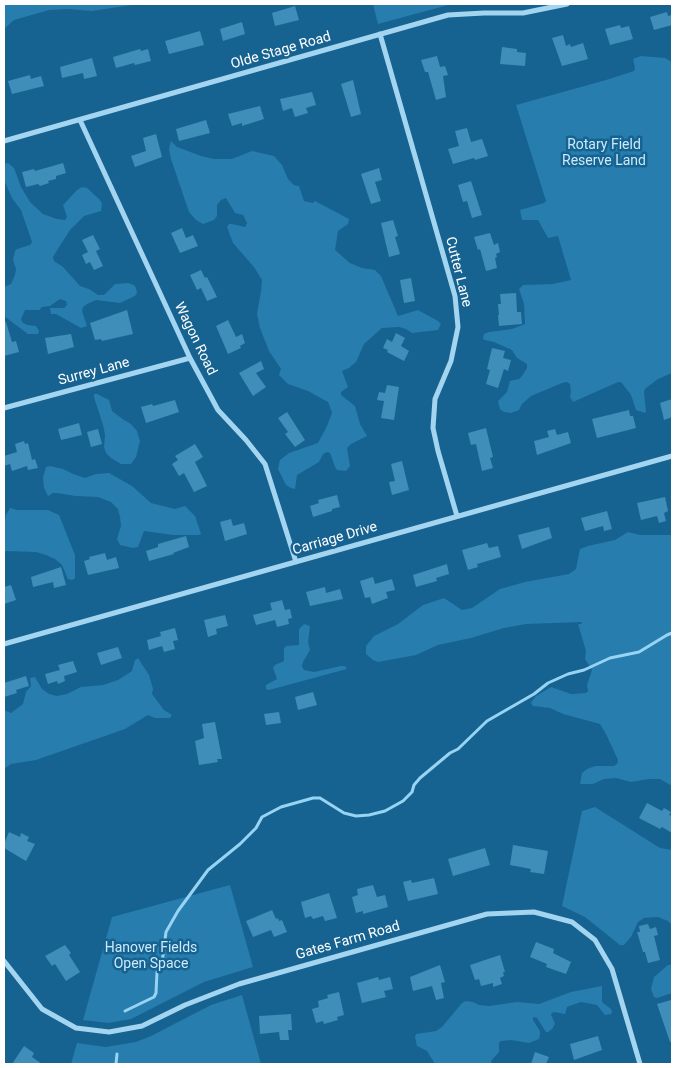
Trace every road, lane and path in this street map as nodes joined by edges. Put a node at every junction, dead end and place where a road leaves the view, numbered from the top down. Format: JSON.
{"nodes":[{"id":1,"x":567,"y":4,"type":"edge"},
{"id":2,"x":380,"y":34,"type":"junction"},
{"id":3,"x":80,"y":120,"type":"junction"},
{"id":4,"x":4,"y":140,"type":"edge"},
{"id":5,"x":190,"y":358,"type":"junction"},
{"id":6,"x":4,"y":408,"type":"edge"},
{"id":7,"x":672,"y":456,"type":"edge"},
{"id":8,"x":457,"y":516,"type":"junction"},
{"id":9,"x":296,"y":562,"type":"junction"},
{"id":10,"x":4,"y":644,"type":"edge"},
{"id":11,"x":4,"y":961,"type":"edge"},
{"id":12,"x":640,"y":1064,"type":"edge"}],
"edges":[{"from":1,"to":2,"type":"street","name":"Olde Stage Road"},
{"from":2,"to":3,"type":"street","name":"Olde Stage Road"},
{"from":2,"to":8,"type":"street","name":"Cutter Lane"},
{"from":3,"to":4,"type":"street","name":"Olde Stage Road"},
{"from":3,"to":5,"type":"street","name":"Wagon Road"},
{"from":5,"to":6,"type":"street","name":"Surrey Lane"},
{"from":5,"to":9,"type":"street","name":"Wagon Road"},
{"from":7,"to":8,"type":"street","name":"Carriage Drive"},
{"from":8,"to":9,"type":"street","name":"Carriage Drive"},
{"from":9,"to":10,"type":"street","name":"Carriage Drive"},
{"from":11,"to":12,"type":"street","name":"Gates Farm Road"}]}
